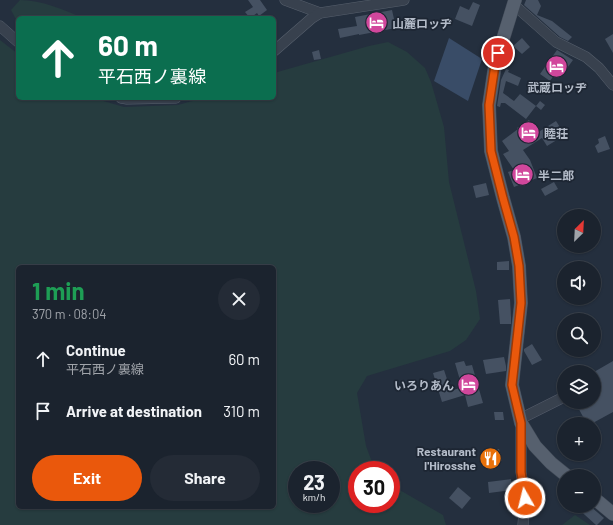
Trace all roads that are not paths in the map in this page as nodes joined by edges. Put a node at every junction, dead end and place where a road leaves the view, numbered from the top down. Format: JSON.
{"nodes":[{"id":1,"x":285,"y":0,"type":"edge"},
{"id":2,"x":404,"y":0,"type":"edge"},
{"id":3,"x":514,"y":2,"type":"edge"},
{"id":4,"x":320,"y":13,"type":"junction"},
{"id":5,"x":0,"y":26,"type":"edge"},
{"id":6,"x":16,"y":40,"type":"edge"},
{"id":7,"x":276,"y":49,"type":"edge"},
{"id":8,"x":613,"y":84,"type":"edge"},
{"id":9,"x":557,"y":401,"type":"edge"},
{"id":10,"x":520,"y":421,"type":"junction"},
{"id":11,"x":558,"y":469,"type":"edge"},
{"id":12,"x":601,"y":504,"type":"edge"},
{"id":13,"x":613,"y":514,"type":"edge"},
{"id":14,"x":523,"y":525,"type":"edge"}],
"edges":[{"from":1,"to":4,"type":"street"},
{"from":2,"to":4,"type":"street"},
{"from":3,"to":8,"type":"street"},
{"from":3,"to":10,"type":"main road"},
{"from":4,"to":7,"type":"street"},
{"from":5,"to":6,"type":"street"},
{"from":9,"to":10,"type":"street"},
{"from":10,"to":11,"type":"main road"},
{"from":10,"to":14,"type":"street"},
{"from":12,"to":13,"type":"main road"}]}
